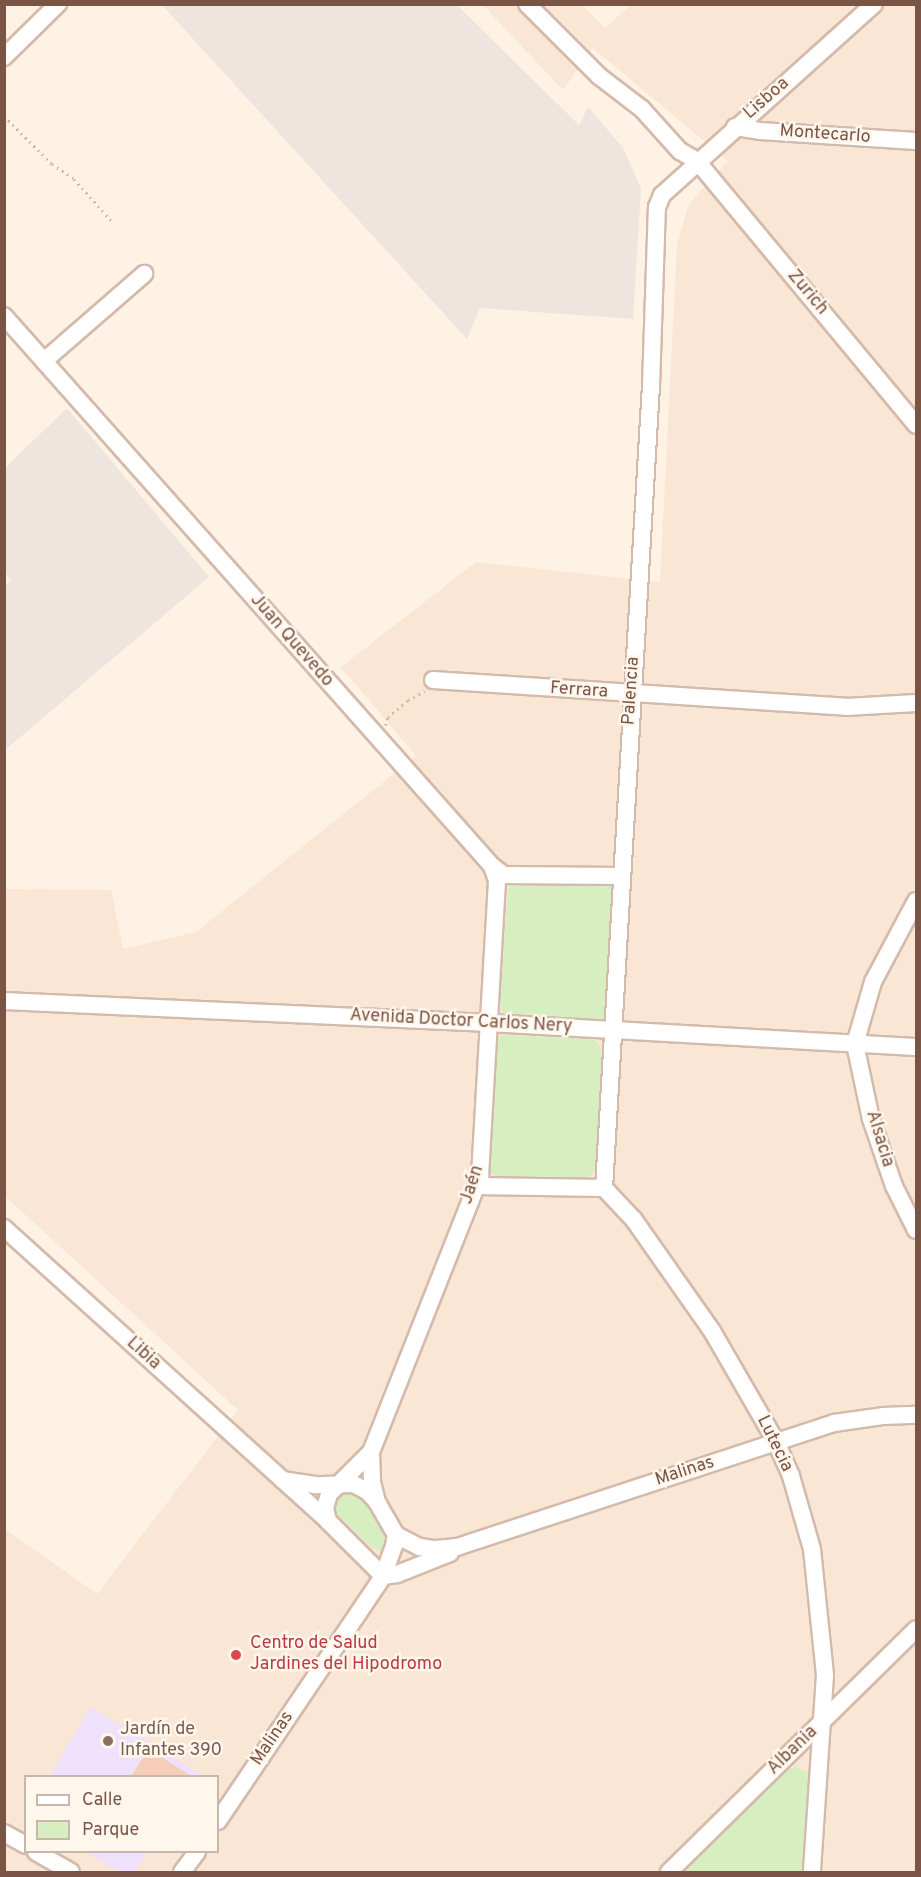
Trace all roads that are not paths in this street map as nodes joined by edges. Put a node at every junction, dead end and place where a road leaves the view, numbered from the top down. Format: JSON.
{"nodes":[{"id":1,"x":58,"y":4,"type":"edge"},
{"id":2,"x":527,"y":4,"type":"edge"},
{"id":3,"x":874,"y":4,"type":"edge"},
{"id":4,"x":4,"y":57,"type":"edge"},
{"id":5,"x":735,"y":127,"type":"junction"},
{"id":6,"x":916,"y":141,"type":"edge"},
{"id":7,"x":698,"y":161,"type":"junction"},
{"id":8,"x":662,"y":195,"type":"joint"},
{"id":9,"x":144,"y":274,"type":"dead end"},
{"id":10,"x":6,"y":322,"type":"edge"},
{"id":11,"x":44,"y":361,"type":"junction"},
{"id":12,"x":916,"y":425,"type":"edge"},
{"id":13,"x":433,"y":680,"type":"road end"},
{"id":14,"x":632,"y":695,"type":"junction"},
{"id":15,"x":916,"y":703,"type":"edge"},
{"id":16,"x":492,"y":866,"type":"junction"},
{"id":17,"x":621,"y":876,"type":"junction"},
{"id":18,"x":916,"y":901,"type":"edge"},
{"id":19,"x":4,"y":1001,"type":"edge"},
{"id":20,"x":488,"y":1023,"type":"junction"},
{"id":21,"x":613,"y":1030,"type":"junction"},
{"id":22,"x":855,"y":1044,"type":"junction"},
{"id":23,"x":916,"y":1047,"type":"edge"},
{"id":24,"x":476,"y":1186,"type":"junction"},
{"id":25,"x":603,"y":1188,"type":"junction"},
{"id":26,"x":4,"y":1228,"type":"edge"},
{"id":27,"x":916,"y":1230,"type":"edge"},
{"id":28,"x":916,"y":1415,"type":"edge"},
{"id":29,"x":776,"y":1443,"type":"junction"},
{"id":30,"x":370,"y":1452,"type":"junction"},
{"id":31,"x":282,"y":1480,"type":"junction"},
{"id":32,"x":337,"y":1483,"type":"junction"},
{"id":33,"x":377,"y":1502,"type":"junction"},
{"id":34,"x":328,"y":1521,"type":"junction"},
{"id":35,"x":396,"y":1535,"type":"junction"},
{"id":36,"x":458,"y":1547,"type":"junction"},
{"id":37,"x":383,"y":1576,"type":"junction"},
{"id":38,"x":916,"y":1629,"type":"edge"},
{"id":39,"x":823,"y":1722,"type":"junction"},
{"id":40,"x":219,"y":1820,"type":"edge"},
{"id":41,"x":4,"y":1833,"type":"edge"},
{"id":42,"x":24,"y":1844,"type":"edge"},
{"id":43,"x":39,"y":1853,"type":"edge"},
{"id":44,"x":196,"y":1853,"type":"edge"},
{"id":45,"x":71,"y":1872,"type":"edge"},
{"id":46,"x":182,"y":1872,"type":"edge"},
{"id":47,"x":669,"y":1872,"type":"edge"},
{"id":48,"x":812,"y":1872,"type":"edge"}],
"edges":[{"from":1,"to":4,"type":"street"},
{"from":2,"to":7,"type":"street","name":"Zurich"},
{"from":3,"to":5,"type":"street","name":"Lisboa"},
{"from":5,"to":6,"type":"street","name":"Montecarlo"},
{"from":5,"to":7,"type":"street","name":"Lisboa"},
{"from":7,"to":8,"type":"street","name":"Lisboa"},
{"from":7,"to":12,"type":"street","name":"Zurich"},
{"from":8,"to":14,"type":"street","name":"Palencia"},
{"from":9,"to":11,"type":"street"},
{"from":10,"to":11,"type":"street","name":"Juan Quevedo"},
{"from":11,"to":16,"type":"street","name":"Juan Quevedo"},
{"from":13,"to":14,"type":"street","name":"Ferrara"},
{"from":14,"to":15,"type":"street","name":"Ferrara"},
{"from":14,"to":17,"type":"street","name":"Palencia"},
{"from":16,"to":17,"type":"street","name":"Juan Quevedo"},
{"from":16,"to":20,"type":"street","name":"Jaén"},
{"from":17,"to":21,"type":"street","name":"Palencia"},
{"from":18,"to":22,"type":"street"},
{"from":19,"to":20,"type":"street","name":"Avenida Doctor Carlos Nery"},
{"from":20,"to":21,"type":"street","name":"Avenida Doctor Carlos Nery"},
{"from":20,"to":24,"type":"street","name":"Jaén"},
{"from":21,"to":22,"type":"street","name":"Avenida Doctor Carlos Nery"},
{"from":21,"to":25,"type":"street","name":"Palencia"},
{"from":22,"to":23,"type":"street","name":"Avenida Doctor Carlos Nery"},
{"from":22,"to":27,"type":"street","name":"Alsacia"},
{"from":24,"to":25,"type":"street"},
{"from":24,"to":30,"type":"street","name":"Jaén"},
{"from":25,"to":29,"type":"street","name":"Lutecia"},
{"from":26,"to":31,"type":"street","name":"Libia"},
{"from":28,"to":29,"type":"street","name":"Malinas"},
{"from":29,"to":36,"type":"street","name":"Malinas"},
{"from":29,"to":39,"type":"street","name":"Lutecia"},
{"from":30,"to":32,"type":"street","name":"Jaén"},
{"from":30,"to":33,"type":"street","name":"Jaén"},
{"from":31,"to":32,"type":"street"},
{"from":31,"to":34,"type":"street","name":"Libia"},
{"from":32,"to":33,"type":"street"},
{"from":32,"to":34,"type":"street"},
{"from":33,"to":35,"type":"street"},
{"from":34,"to":37,"type":"street","name":"Libia"},
{"from":35,"to":36,"type":"street","name":"Malinas"},
{"from":35,"to":37,"type":"street"},
{"from":36,"to":37,"type":"street","name":"Malinas"},
{"from":37,"to":40,"type":"street","name":"Malinas"},
{"from":38,"to":39,"type":"street","name":"Albania"},
{"from":39,"to":47,"type":"street","name":"Albania"},
{"from":39,"to":48,"type":"street","name":"Lutecia"},
{"from":41,"to":42,"type":"street"},
{"from":43,"to":45,"type":"street"},
{"from":44,"to":46,"type":"street"}]}
